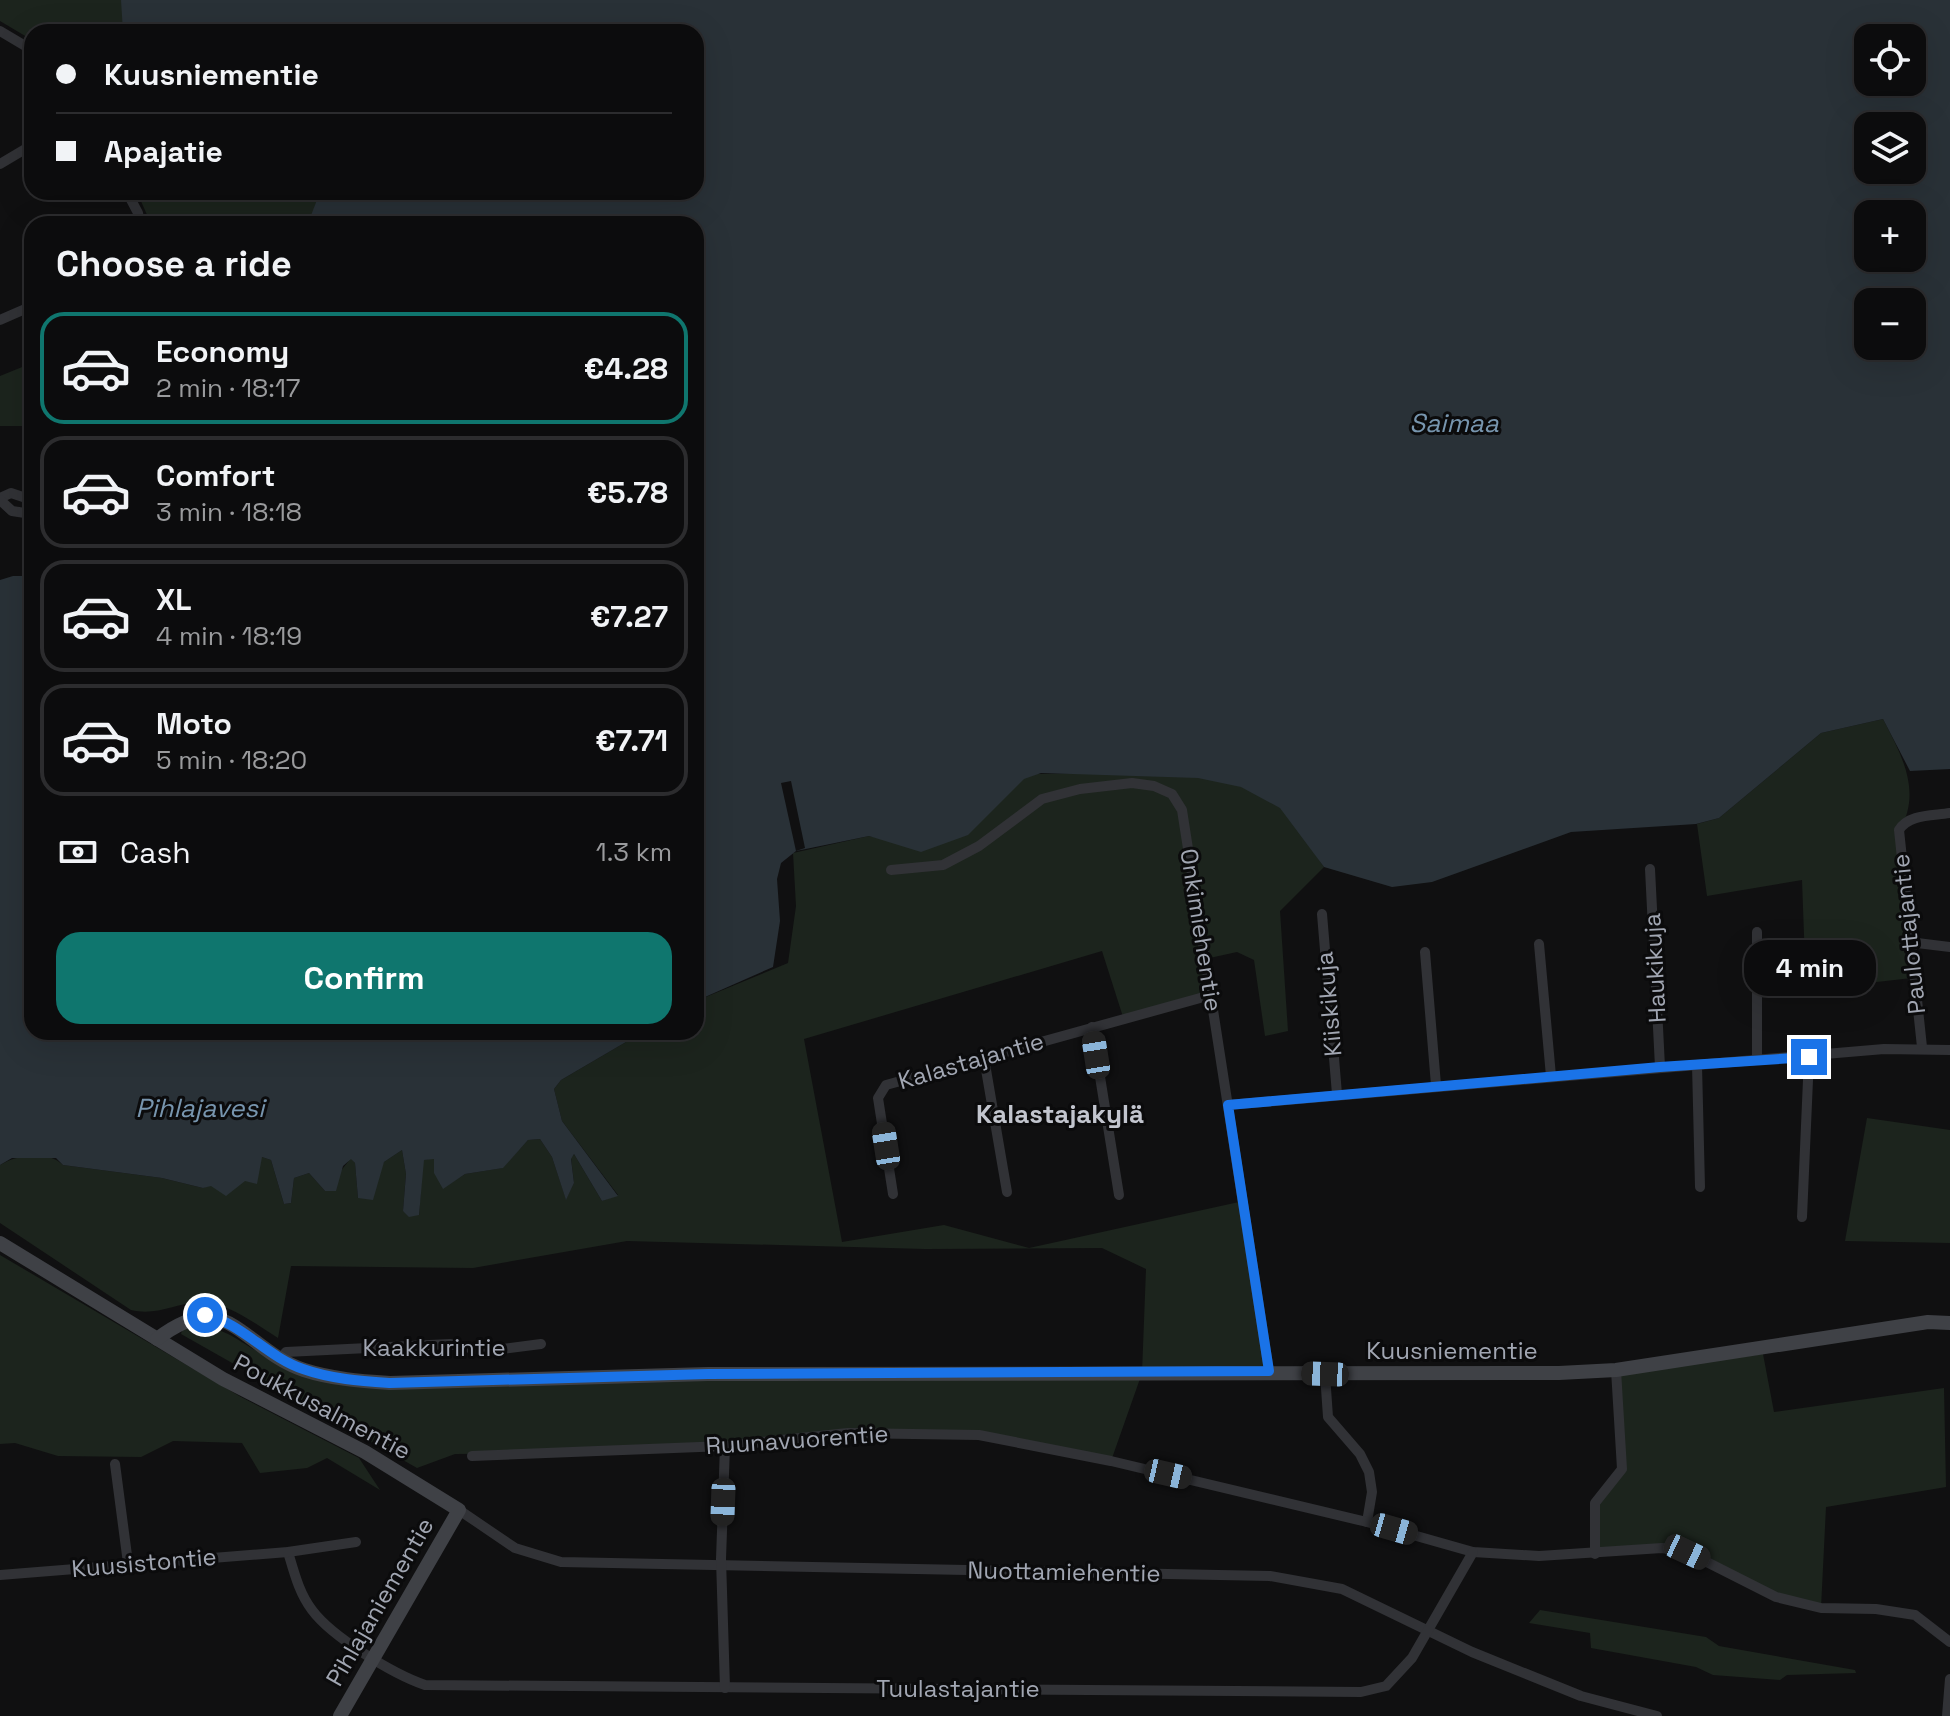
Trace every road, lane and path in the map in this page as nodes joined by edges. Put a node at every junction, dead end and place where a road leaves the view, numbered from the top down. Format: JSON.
{"nodes":[{"id":1,"x":0,"y":31,"type":"edge"},
{"id":2,"x":24,"y":45,"type":"edge"},
{"id":3,"x":24,"y":150,"type":"edge"},
{"id":4,"x":0,"y":164,"type":"edge"},
{"id":5,"x":24,"y":310,"type":"edge"},
{"id":6,"x":0,"y":320,"type":"edge"},
{"id":7,"x":24,"y":497,"type":"edge"},
{"id":8,"x":0,"y":499,"type":"edge"},
{"id":9,"x":24,"y":513,"type":"edge"},
{"id":10,"x":1950,"y":813,"type":"edge"},
{"id":11,"x":1650,"y":869,"type":"dead end"},
{"id":12,"x":891,"y":870,"type":"dead end"},
{"id":13,"x":1322,"y":914,"type":"dead end"},
{"id":14,"x":1757,"y":932,"type":"dead end"},
{"id":15,"x":1909,"y":942,"type":"junction"},
{"id":16,"x":1539,"y":944,"type":"dead end"},
{"id":17,"x":1950,"y":947,"type":"edge"},
{"id":18,"x":1425,"y":952,"type":"dead end"},
{"id":19,"x":1211,"y":995,"type":"junction"},
{"id":20,"x":1092,"y":1027,"type":"junction"},
{"id":21,"x":1922,"y":1047,"type":"junction"},
{"id":22,"x":1950,"y":1050,"type":"edge"},
{"id":23,"x":1809,"y":1057,"type":"junction"},
{"id":24,"x":984,"y":1058,"type":"junction"},
{"id":25,"x":1757,"y":1059,"type":"junction"},
{"id":26,"x":1697,"y":1065,"type":"junction"},
{"id":27,"x":1660,"y":1067,"type":"junction"},
{"id":28,"x":1551,"y":1076,"type":"junction"},
{"id":29,"x":1436,"y":1085,"type":"junction"},
{"id":30,"x":1337,"y":1094,"type":"junction"},
{"id":31,"x":1228,"y":1105,"type":"junction"},
{"id":32,"x":1700,"y":1187,"type":"dead end"},
{"id":33,"x":1007,"y":1192,"type":"dead end"},
{"id":34,"x":893,"y":1194,"type":"dead end"},
{"id":35,"x":1119,"y":1195,"type":"dead end"},
{"id":36,"x":1802,"y":1217,"type":"dead end"},
{"id":37,"x":0,"y":1243,"type":"edge"},
{"id":38,"x":1950,"y":1323,"type":"edge"},
{"id":39,"x":157,"y":1339,"type":"junction"},
{"id":40,"x":541,"y":1344,"type":"dead end"},
{"id":41,"x":281,"y":1358,"type":"junction"},
{"id":42,"x":1616,"y":1370,"type":"junction"},
{"id":43,"x":1269,"y":1371,"type":"junction"},
{"id":44,"x":1325,"y":1374,"type":"junction"},
{"id":45,"x":725,"y":1446,"type":"junction"},
{"id":46,"x":472,"y":1456,"type":"dead end"},
{"id":47,"x":115,"y":1464,"type":"dead end"},
{"id":48,"x":459,"y":1510,"type":"junction"},
{"id":49,"x":1367,"y":1522,"type":"junction"},
{"id":50,"x":356,"y":1542,"type":"dead end"},
{"id":51,"x":288,"y":1552,"type":"junction"},
{"id":52,"x":1473,"y":1552,"type":"junction"},
{"id":53,"x":1595,"y":1554,"type":"junction"},
{"id":54,"x":128,"y":1563,"type":"junction"},
{"id":55,"x":721,"y":1566,"type":"junction"},
{"id":56,"x":0,"y":1575,"type":"edge"},
{"id":57,"x":1428,"y":1631,"type":"junction"},
{"id":58,"x":1950,"y":1642,"type":"edge"},
{"id":59,"x":375,"y":1658,"type":"junction"},
{"id":60,"x":1950,"y":1679,"type":"edge"},
{"id":61,"x":725,"y":1688,"type":"junction"},
{"id":62,"x":340,"y":1716,"type":"edge"},
{"id":63,"x":1657,"y":1716,"type":"edge"},
{"id":64,"x":1947,"y":1716,"type":"edge"}],
"edges":[{"from":1,"to":2,"type":"street"},
{"from":3,"to":4,"type":"street"},
{"from":5,"to":6,"type":"street"},
{"from":7,"to":8,"type":"street"},
{"from":8,"to":9,"type":"street"},
{"from":10,"to":15,"type":"street","name":"Paulottajantie"},
{"from":11,"to":27,"type":"street","name":"Haukikuja"},
{"from":12,"to":19,"type":"street","name":"Onkimiehentie"},
{"from":13,"to":30,"type":"street","name":"Kiiskikuja"},
{"from":14,"to":25,"type":"street"},
{"from":15,"to":17,"type":"street"},
{"from":15,"to":21,"type":"street","name":"Paulottajantie"},
{"from":16,"to":28,"type":"street"},
{"from":18,"to":29,"type":"street"},
{"from":19,"to":20,"type":"street","name":"Kalastajantie"},
{"from":19,"to":31,"type":"street","name":"Onkimiehentie"},
{"from":20,"to":24,"type":"street","name":"Kalastajantie"},
{"from":20,"to":35,"type":"street"},
{"from":21,"to":22,"type":"street"},
{"from":21,"to":23,"type":"street"},
{"from":23,"to":25,"type":"street"},
{"from":23,"to":36,"type":"street"},
{"from":24,"to":33,"type":"street"},
{"from":24,"to":34,"type":"street","name":"Kalastajantie"},
{"from":25,"to":26,"type":"street"},
{"from":26,"to":27,"type":"street"},
{"from":26,"to":32,"type":"street"},
{"from":27,"to":28,"type":"street"},
{"from":28,"to":29,"type":"street"},
{"from":29,"to":30,"type":"street"},
{"from":30,"to":31,"type":"street"},
{"from":31,"to":43,"type":"street","name":"Onkimiehentie"},
{"from":37,"to":39,"type":"street","name":"Poukkusalmentie"},
{"from":38,"to":42,"type":"street","name":"Kuusniementie"},
{"from":39,"to":41,"type":"street","name":"Kuusniementie"},
{"from":39,"to":48,"type":"street","name":"Poukkusalmentie"},
{"from":40,"to":41,"type":"street","name":"Kaakkurintie"},
{"from":41,"to":43,"type":"street","name":"Kuusniementie"},
{"from":42,"to":44,"type":"street","name":"Kuusniementie"},
{"from":42,"to":53,"type":"street"},
{"from":43,"to":44,"type":"street","name":"Kuusniementie"},
{"from":44,"to":49,"type":"street"},
{"from":45,"to":46,"type":"street","name":"Ruunavuorentie"},
{"from":45,"to":49,"type":"street","name":"Ruunavuorentie"},
{"from":45,"to":55,"type":"street"},
{"from":47,"to":54,"type":"street"},
{"from":48,"to":55,"type":"street","name":"Nuottamiehentie"},
{"from":48,"to":59,"type":"street","name":"Pihlajaniementie"},
{"from":49,"to":52,"type":"street","name":"Ruunavuorentie"},
{"from":50,"to":51,"type":"street","name":"Kuusistontie"},
{"from":51,"to":54,"type":"street","name":"Kuusistontie"},
{"from":51,"to":59,"type":"street"},
{"from":52,"to":53,"type":"street","name":"Ruunavuorentie"},
{"from":52,"to":57,"type":"street","name":"Tuulastajantie"},
{"from":53,"to":58,"type":"street","name":"Ruunavuorentie"},
{"from":54,"to":56,"type":"street","name":"Kuusistontie"},
{"from":55,"to":57,"type":"street","name":"Nuottamiehentie"},
{"from":55,"to":61,"type":"street"},
{"from":57,"to":61,"type":"street","name":"Tuulastajantie"},
{"from":57,"to":63,"type":"street","name":"Nuottamiehentie"},
{"from":59,"to":61,"type":"street","name":"Tuulastajantie"},
{"from":59,"to":62,"type":"street","name":"Pihlajaniementie"},
{"from":60,"to":64,"type":"street"}]}
